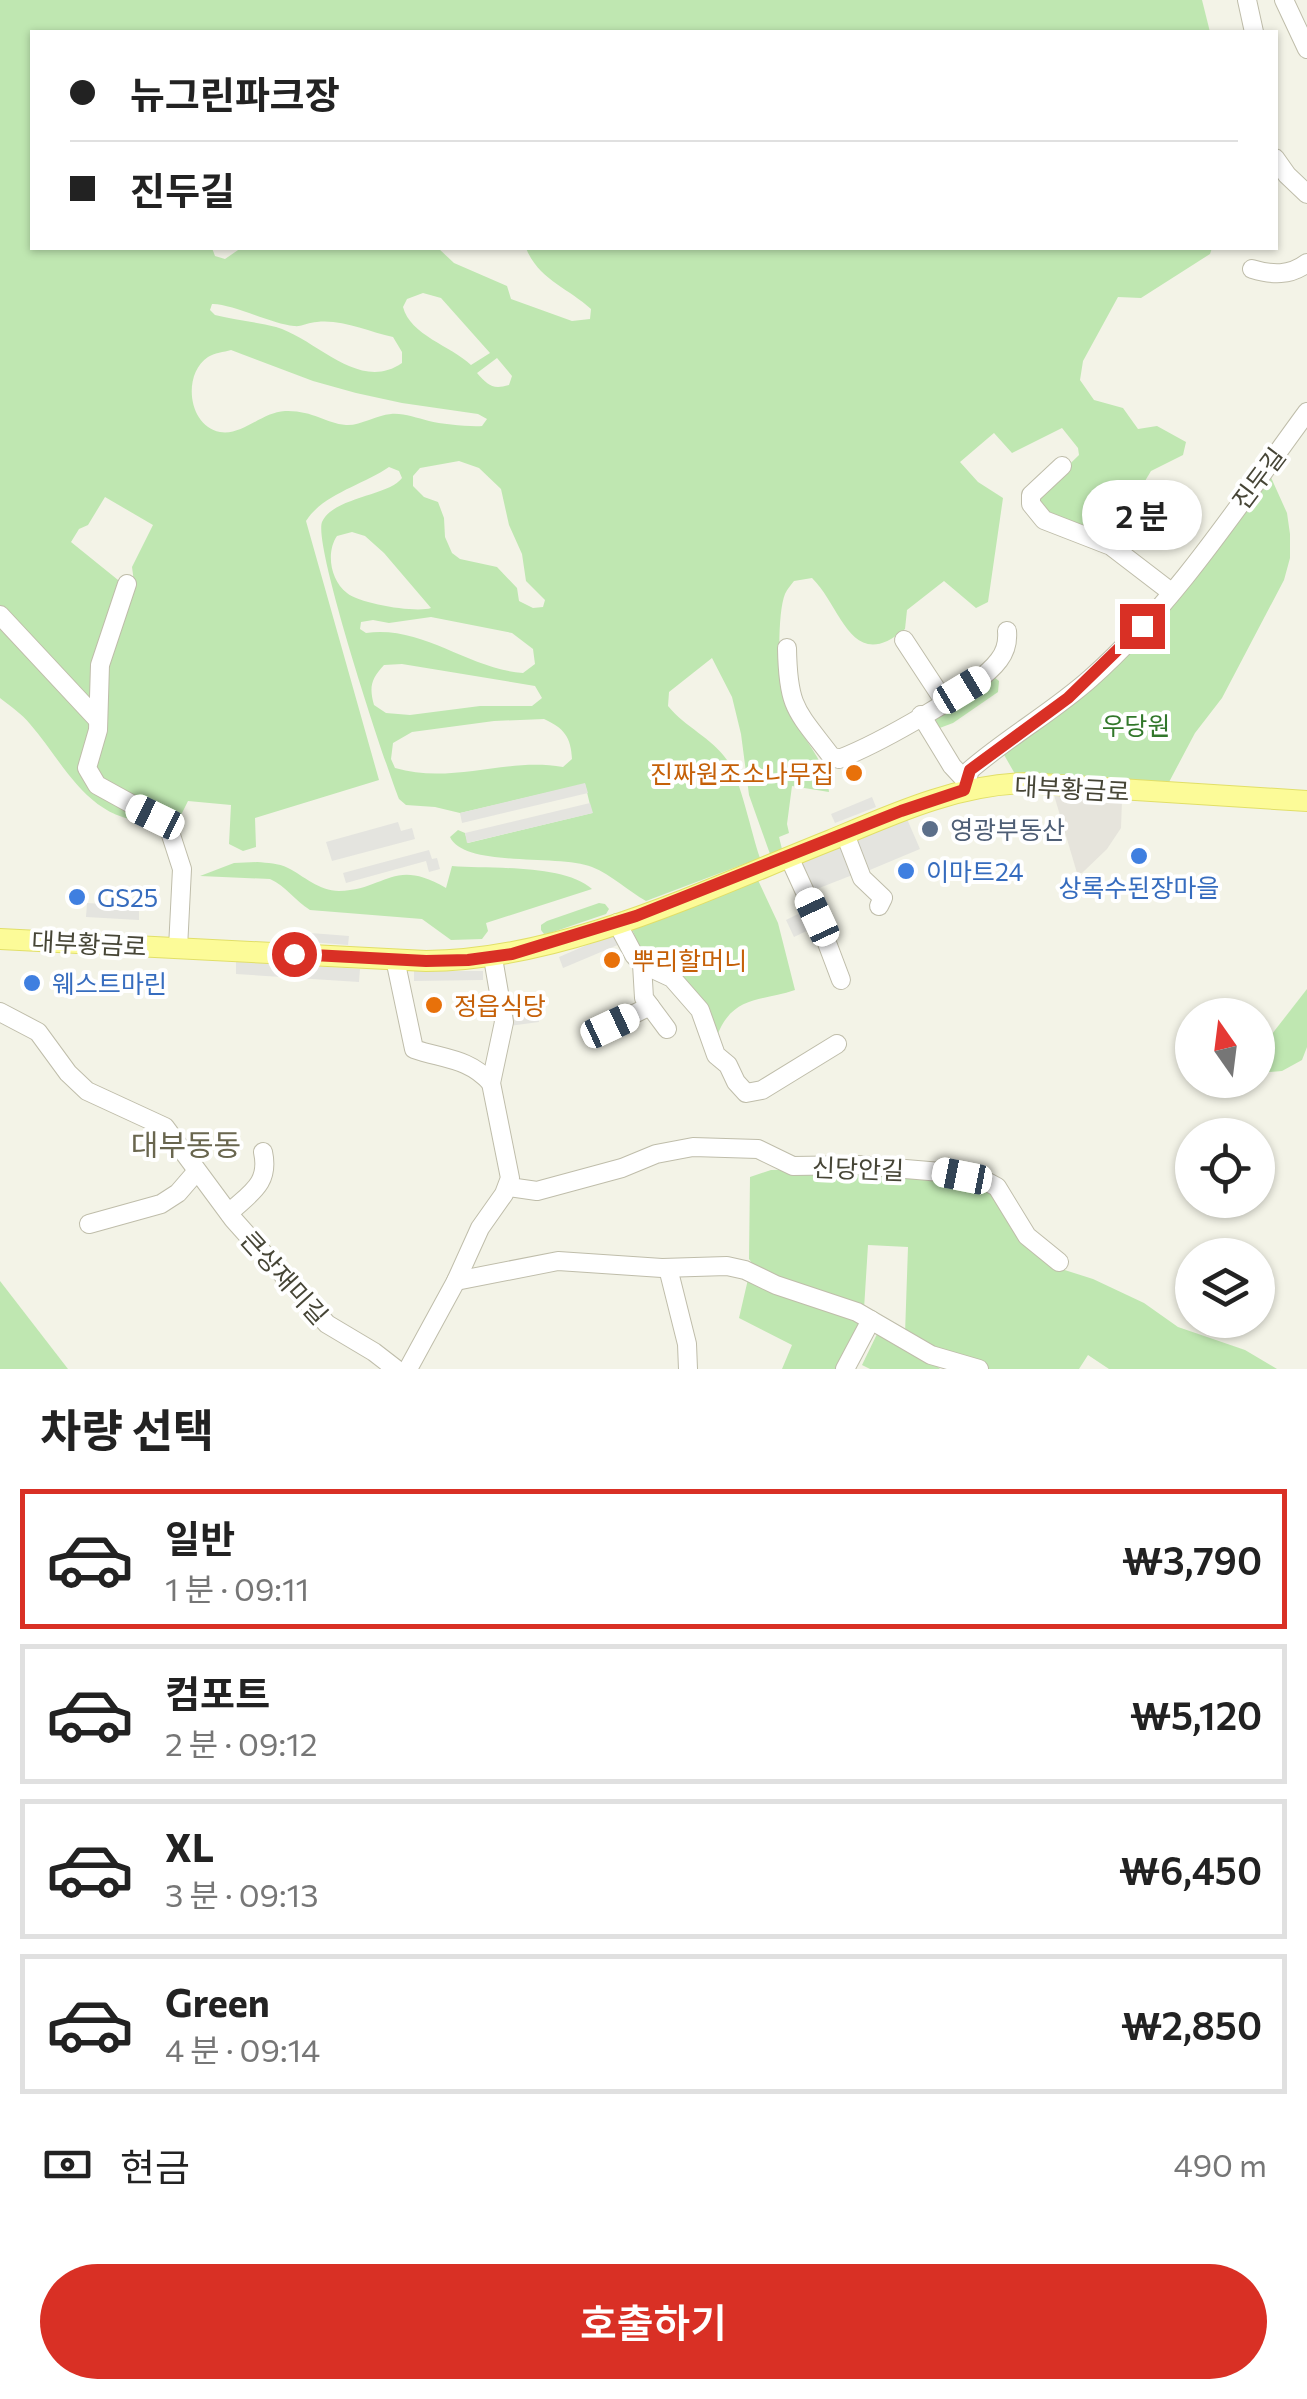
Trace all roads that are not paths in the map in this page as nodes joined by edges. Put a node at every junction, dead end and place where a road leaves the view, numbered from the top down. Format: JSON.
{"nodes":[{"id":1,"x":1247,"y":0,"type":"edge"},
{"id":2,"x":1284,"y":0,"type":"edge"},
{"id":3,"x":1254,"y":30,"type":"edge"},
{"id":4,"x":1307,"y":49,"type":"edge"},
{"id":5,"x":1278,"y":162,"type":"edge"},
{"id":6,"x":1307,"y":194,"type":"edge"},
{"id":7,"x":1307,"y":263,"type":"edge"},
{"id":8,"x":1252,"y":268,"type":"dead end"},
{"id":9,"x":1307,"y":412,"type":"edge"},
{"id":10,"x":1062,"y":466,"type":"dead end"},
{"id":11,"x":127,"y":584,"type":"dead end"},
{"id":12,"x":1171,"y":592,"type":"junction"},
{"id":13,"x":0,"y":615,"type":"edge"},
{"id":14,"x":1007,"y":631,"type":"dead end"},
{"id":15,"x":904,"y":640,"type":"dead end"},
{"id":16,"x":787,"y":648,"type":"dead end"},
{"id":17,"x":944,"y":701,"type":"junction"},
{"id":18,"x":921,"y":715,"type":"junction"},
{"id":19,"x":98,"y":720,"type":"junction"},
{"id":20,"x":965,"y":785,"type":"junction"},
{"id":21,"x":1307,"y":801,"type":"edge"},
{"id":22,"x":846,"y":834,"type":"junction"},
{"id":23,"x":789,"y":856,"type":"junction"},
{"id":24,"x":879,"y":906,"type":"dead end"},
{"id":25,"x":617,"y":923,"type":"junction"},
{"id":26,"x":0,"y":939,"type":"edge"},
{"id":27,"x":178,"y":948,"type":"junction"},
{"id":28,"x":493,"y":958,"type":"junction"},
{"id":29,"x":395,"y":959,"type":"junction"},
{"id":30,"x":642,"y":964,"type":"junction"},
{"id":31,"x":841,"y":980,"type":"dead end"},
{"id":32,"x":650,"y":1006,"type":"junction"},
{"id":33,"x":0,"y":1012,"type":"edge"},
{"id":34,"x":610,"y":1026,"type":"dead end"},
{"id":35,"x":667,"y":1030,"type":"dead end"},
{"id":36,"x":837,"y":1044,"type":"dead end"},
{"id":37,"x":491,"y":1083,"type":"junction"},
{"id":38,"x":263,"y":1152,"type":"dead end"},
{"id":39,"x":197,"y":1171,"type":"junction"},
{"id":40,"x":508,"y":1187,"type":"junction"},
{"id":41,"x":228,"y":1213,"type":"junction"},
{"id":42,"x":88,"y":1224,"type":"dead end"},
{"id":43,"x":1059,"y":1262,"type":"dead end"},
{"id":44,"x":668,"y":1268,"type":"junction"},
{"id":45,"x":456,"y":1281,"type":"junction"},
{"id":46,"x":874,"y":1322,"type":"junction"},
{"id":47,"x":949,"y":1364,"type":"edge"},
{"id":48,"x":396,"y":1369,"type":"edge"},
{"id":49,"x":408,"y":1369,"type":"edge"},
{"id":50,"x":688,"y":1369,"type":"edge"},
{"id":51,"x":845,"y":1369,"type":"edge"},
{"id":52,"x":853,"y":1369,"type":"edge"},
{"id":53,"x":979,"y":1369,"type":"edge"}],
"edges":[{"from":1,"to":3,"type":"street"},
{"from":2,"to":4,"type":"street"},
{"from":5,"to":6,"type":"street"},
{"from":7,"to":8,"type":"street"},
{"from":9,"to":12,"type":"street","name":"진두길"},
{"from":10,"to":12,"type":"street"},
{"from":11,"to":19,"type":"street","name":"대부황금로"},
{"from":12,"to":20,"type":"street","name":"진두길"},
{"from":13,"to":19,"type":"street"},
{"from":14,"to":17,"type":"street"},
{"from":15,"to":17,"type":"street"},
{"from":16,"to":18,"type":"street"},
{"from":17,"to":18,"type":"street"},
{"from":18,"to":20,"type":"street"},
{"from":19,"to":27,"type":"street","name":"대부황금로"},
{"from":20,"to":21,"type":"main road","name":"대부황금로"},
{"from":20,"to":22,"type":"main road","name":"대부황금로"},
{"from":22,"to":23,"type":"main road","name":"대부황금로"},
{"from":22,"to":24,"type":"street"},
{"from":23,"to":25,"type":"main road","name":"대부황금로"},
{"from":23,"to":31,"type":"street"},
{"from":25,"to":28,"type":"main road","name":"대부황금로"},
{"from":25,"to":30,"type":"street"},
{"from":26,"to":27,"type":"main road","name":"대부황금로"},
{"from":27,"to":29,"type":"main road","name":"대부황금로"},
{"from":28,"to":29,"type":"main road","name":"대부황금로"},
{"from":28,"to":37,"type":"street"},
{"from":29,"to":37,"type":"street"},
{"from":30,"to":32,"type":"street"},
{"from":30,"to":36,"type":"street"},
{"from":32,"to":34,"type":"street"},
{"from":32,"to":35,"type":"street"},
{"from":33,"to":39,"type":"street","name":"큰상재미길"},
{"from":37,"to":40,"type":"street"},
{"from":38,"to":41,"type":"street","name":"큰상재미길"},
{"from":39,"to":41,"type":"street","name":"큰상재미길"},
{"from":39,"to":42,"type":"street"},
{"from":40,"to":43,"type":"street","name":"신당안길"},
{"from":40,"to":45,"type":"street"},
{"from":41,"to":48,"type":"street","name":"큰상재미길"},
{"from":44,"to":45,"type":"street"},
{"from":44,"to":46,"type":"street"},
{"from":44,"to":50,"type":"street"},
{"from":45,"to":49,"type":"street"},
{"from":46,"to":47,"type":"street"},
{"from":46,"to":51,"type":"street"},
{"from":46,"to":52,"type":"street"},
{"from":47,"to":53,"type":"street"}]}
